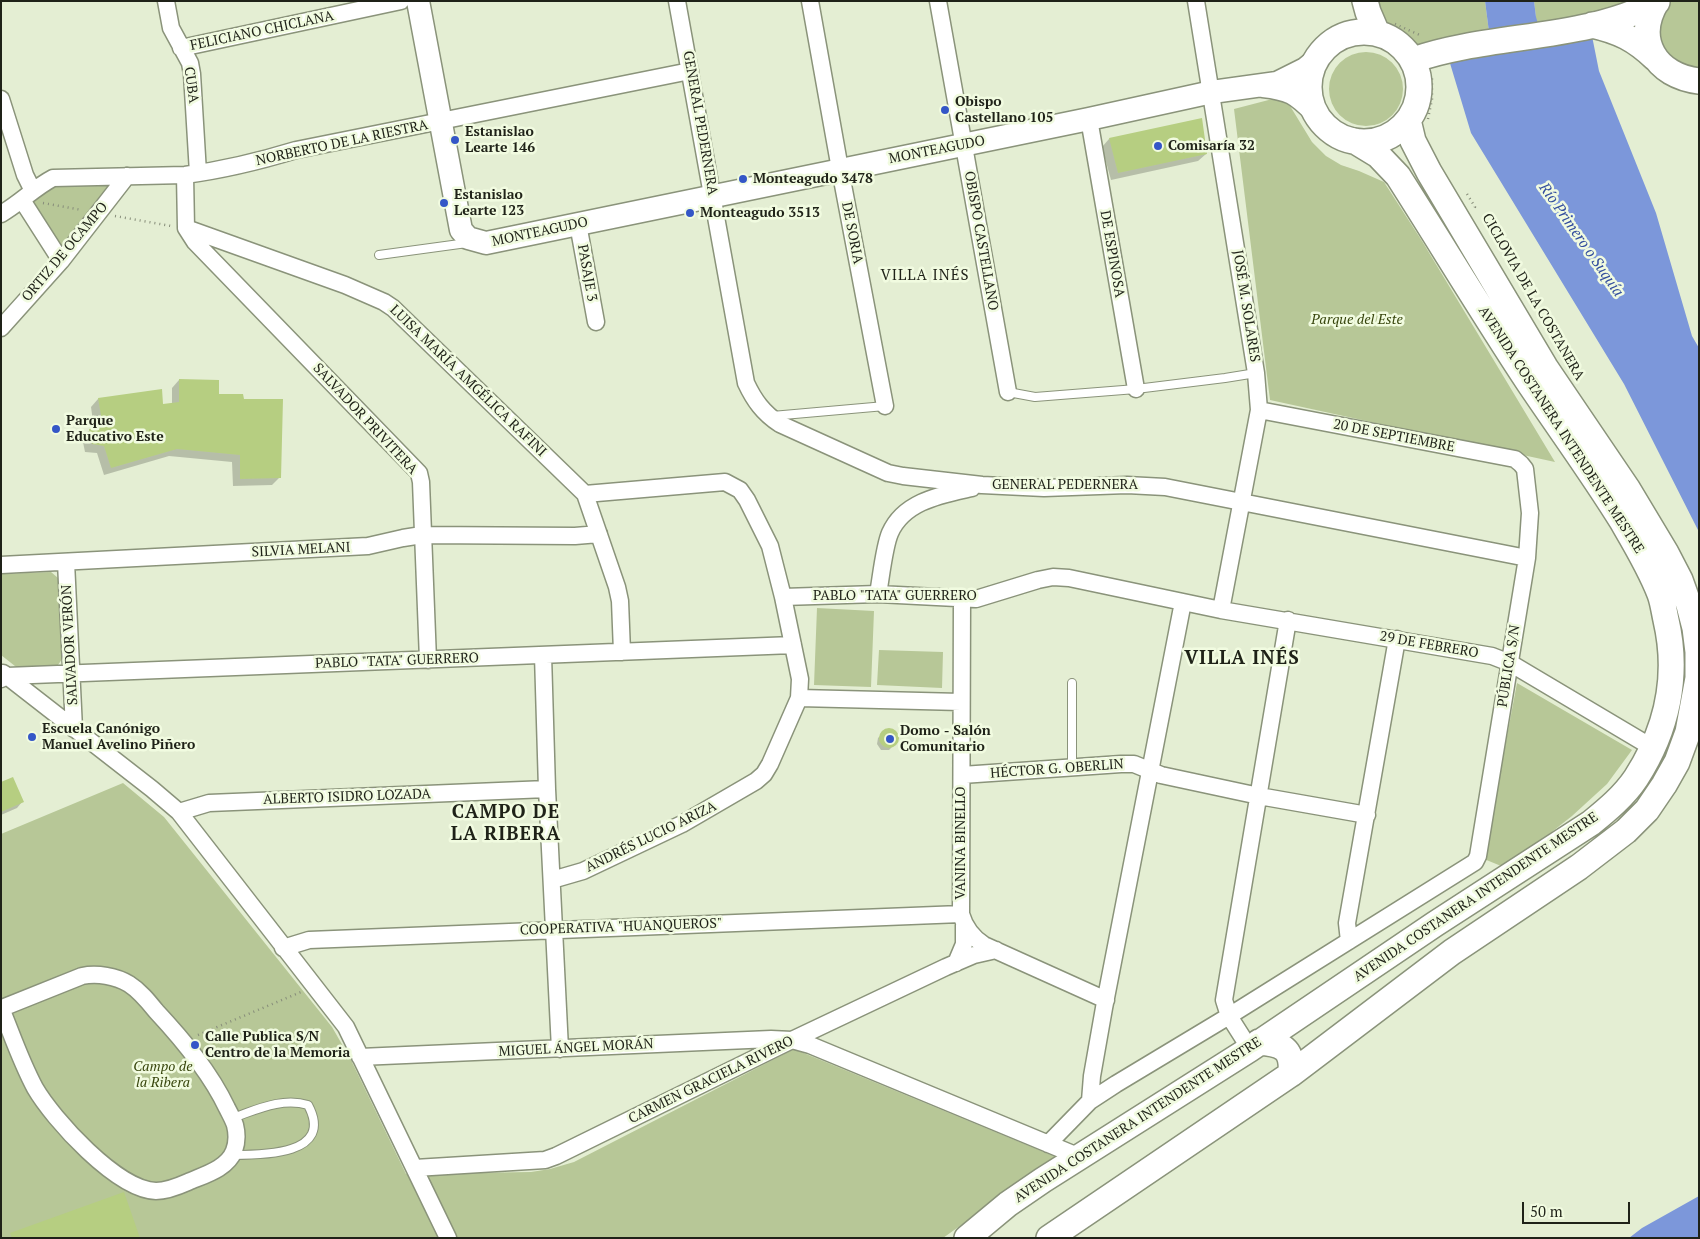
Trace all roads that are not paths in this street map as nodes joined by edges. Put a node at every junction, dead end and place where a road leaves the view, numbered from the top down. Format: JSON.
{"nodes":[{"id":1,"x":166,"y":1,"type":"edge"},
{"id":2,"x":401,"y":1,"type":"edge"},
{"id":3,"x":418,"y":1,"type":"edge"},
{"id":4,"x":677,"y":1,"type":"edge"},
{"id":5,"x":810,"y":1,"type":"edge"},
{"id":6,"x":938,"y":1,"type":"edge"},
{"id":7,"x":1196,"y":1,"type":"edge"},
{"id":8,"x":1365,"y":1,"type":"edge"},
{"id":9,"x":1657,"y":2,"type":"edge"},
{"id":10,"x":1592,"y":26,"type":"junction"},
{"id":11,"x":1385,"y":28,"type":"junction"},
{"id":12,"x":181,"y":48,"type":"junction"},
{"id":13,"x":1428,"y":55,"type":"junction"},
{"id":14,"x":1656,"y":58,"type":"junction"},
{"id":15,"x":1315,"y":61,"type":"junction"},
{"id":16,"x":690,"y":71,"type":"junction"},
{"id":17,"x":1699,"y":81,"type":"edge"},
{"id":18,"x":1260,"y":86,"type":"junction"},
{"id":19,"x":1212,"y":92,"type":"junction"},
{"id":20,"x":1,"y":99,"type":"edge"},
{"id":21,"x":1315,"y":112,"type":"junction"},
{"id":22,"x":1088,"y":119,"type":"junction"},
{"id":23,"x":441,"y":121,"type":"junction"},
{"id":24,"x":1418,"y":122,"type":"junction"},
{"id":25,"x":1355,"y":141,"type":"junction"},
{"id":26,"x":964,"y":145,"type":"junction"},
{"id":27,"x":840,"y":169,"type":"junction"},
{"id":28,"x":192,"y":174,"type":"junction"},
{"id":29,"x":127,"y":176,"type":"junction"},
{"id":30,"x":713,"y":196,"type":"junction"},
{"id":31,"x":14,"y":203,"type":"edge"},
{"id":32,"x":578,"y":224,"type":"junction"},
{"id":33,"x":186,"y":228,"type":"junction"},
{"id":34,"x":472,"y":240,"type":"junction"},
{"id":35,"x":379,"y":255,"type":"dead end"},
{"id":36,"x":61,"y":261,"type":"junction"},
{"id":37,"x":596,"y":322,"type":"dead end"},
{"id":38,"x":1,"y":328,"type":"edge"},
{"id":39,"x":1256,"y":373,"type":"junction"},
{"id":40,"x":1136,"y":389,"type":"junction"},
{"id":41,"x":1008,"y":392,"type":"joint"},
{"id":42,"x":885,"y":406,"type":"joint"},
{"id":43,"x":1258,"y":410,"type":"junction"},
{"id":44,"x":768,"y":416,"type":"junction"},
{"id":45,"x":1525,"y":469,"type":"joint"},
{"id":46,"x":982,"y":485,"type":"junction"},
{"id":47,"x":585,"y":494,"type":"junction"},
{"id":48,"x":1242,"y":501,"type":"junction"},
{"id":49,"x":599,"y":534,"type":"junction"},
{"id":50,"x":422,"y":535,"type":"junction"},
{"id":51,"x":1527,"y":558,"type":"junction"},
{"id":52,"x":66,"y":562,"type":"junction"},
{"id":53,"x":1,"y":565,"type":"edge"},
{"id":54,"x":878,"y":594,"type":"junction"},
{"id":55,"x":782,"y":597,"type":"junction"},
{"id":56,"x":962,"y":599,"type":"junction"},
{"id":57,"x":1183,"y":602,"type":"junction"},
{"id":58,"x":1221,"y":610,"type":"junction"},
{"id":59,"x":1288,"y":620,"type":"junction"},
{"id":60,"x":1397,"y":639,"type":"junction"},
{"id":61,"x":793,"y":644,"type":"junction"},
{"id":62,"x":622,"y":652,"type":"junction"},
{"id":63,"x":543,"y":655,"type":"junction"},
{"id":64,"x":428,"y":660,"type":"junction"},
{"id":65,"x":1510,"y":663,"type":"junction"},
{"id":66,"x":70,"y":674,"type":"junction"},
{"id":67,"x":3,"y":676,"type":"edge"},
{"id":68,"x":1072,"y":683,"type":"dead end"},
{"id":69,"x":799,"y":698,"type":"junction"},
{"id":70,"x":961,"y":702,"type":"junction"},
{"id":71,"x":74,"y":729,"type":"junction"},
{"id":72,"x":1653,"y":748,"type":"junction"},
{"id":73,"x":1072,"y":768,"type":"junction"},
{"id":74,"x":1151,"y":771,"type":"junction"},
{"id":75,"x":962,"y":775,"type":"junction"},
{"id":76,"x":547,"y":789,"type":"junction"},
{"id":77,"x":1259,"y":796,"type":"junction"},
{"id":78,"x":178,"y":812,"type":"junction"},
{"id":79,"x":1367,"y":815,"type":"junction"},
{"id":80,"x":552,"y":880,"type":"junction"},
{"id":81,"x":963,"y":920,"type":"junction"},
{"id":82,"x":554,"y":929,"type":"junction"},
{"id":83,"x":1349,"y":941,"type":"junction"},
{"id":84,"x":283,"y":948,"type":"junction"},
{"id":85,"x":996,"y":950,"type":"junction"},
{"id":86,"x":956,"y":963,"type":"junction"},
{"id":87,"x":1106,"y":1000,"type":"junction"},
{"id":88,"x":1,"y":1008,"type":"edge"},
{"id":89,"x":1229,"y":1016,"type":"junction"},
{"id":90,"x":792,"y":1040,"type":"junction"},
{"id":91,"x":722,"y":1041,"type":"junction"},
{"id":92,"x":1255,"y":1045,"type":"junction"},
{"id":93,"x":560,"y":1049,"type":"junction"},
{"id":94,"x":360,"y":1058,"type":"junction"},
{"id":95,"x":735,"y":1068,"type":"junction"},
{"id":96,"x":1093,"y":1070,"type":"junction"},
{"id":97,"x":1291,"y":1074,"type":"junction"},
{"id":98,"x":1116,"y":1084,"type":"junction"},
{"id":99,"x":1090,"y":1101,"type":"junction"},
{"id":100,"x":232,"y":1118,"type":"junction"},
{"id":101,"x":1048,"y":1144,"type":"junction"},
{"id":102,"x":232,"y":1155,"type":"junction"},
{"id":103,"x":1080,"y":1157,"type":"junction"},
{"id":104,"x":415,"y":1168,"type":"junction"},
{"id":105,"x":448,"y":1238,"type":"edge"},
{"id":106,"x":966,"y":1238,"type":"edge"},
{"id":107,"x":1049,"y":1238,"type":"edge"}],
"edges":[{"from":1,"to":12,"type":"street","name":"CUBA"},
{"from":2,"to":12,"type":"street","name":"FELICIANO CHICLANA"},
{"from":3,"to":23,"type":"street"},
{"from":4,"to":16,"type":"street","name":"GENERAL PEDERNERA"},
{"from":5,"to":27,"type":"street","name":"DE SORIA"},
{"from":6,"to":26,"type":"street","name":"OBISPO CASTELLANO"},
{"from":7,"to":19,"type":"street","name":"JOSÉ M. SOLARES"},
{"from":8,"to":11,"type":"main road"},
{"from":9,"to":10,"type":"main road"},
{"from":9,"to":14,"type":"main road"},
{"from":10,"to":13,"type":"main road"},
{"from":10,"to":14,"type":"main road"},
{"from":11,"to":13,"type":"main road"},
{"from":11,"to":15,"type":"main road"},
{"from":12,"to":28,"type":"street","name":"CUBA"},
{"from":13,"to":24,"type":"main road"},
{"from":14,"to":17,"type":"main road"},
{"from":15,"to":18,"type":"street","name":"MONTEAGUDO"},
{"from":15,"to":21,"type":"main road"},
{"from":16,"to":23,"type":"street","name":"NORBERTO DE LA RIESTRA"},
{"from":16,"to":30,"type":"street","name":"GENERAL PEDERNERA"},
{"from":18,"to":19,"type":"street","name":"MONTEAGUDO"},
{"from":18,"to":21,"type":"street","name":"MONTEAGUDO"},
{"from":19,"to":22,"type":"street","name":"MONTEAGUDO"},
{"from":19,"to":39,"type":"street","name":"JOSÉ M. SOLARES"},
{"from":20,"to":31,"type":"street"},
{"from":21,"to":25,"type":"main road"},
{"from":22,"to":26,"type":"street","name":"MONTEAGUDO"},
{"from":22,"to":40,"type":"street","name":"DE ESPINOSA"},
{"from":23,"to":28,"type":"street","name":"NORBERTO DE LA RIESTRA"},
{"from":23,"to":34,"type":"street"},
{"from":24,"to":25,"type":"main road"},
{"from":24,"to":97,"type":"main road","name":"AVENIDA COSTANERA INTENDENTE MESTRE"},
{"from":25,"to":72,"type":"main road","name":"AVENIDA COSTANERA INTENDENTE MESTRE"},
{"from":26,"to":27,"type":"street","name":"MONTEAGUDO"},
{"from":26,"to":41,"type":"street","name":"OBISPO CASTELLANO"},
{"from":27,"to":30,"type":"street","name":"MONTEAGUDO"},
{"from":27,"to":42,"type":"street","name":"DE SORIA"},
{"from":28,"to":29,"type":"street","name":"NORBERTO DE LA RIESTRA"},
{"from":28,"to":33,"type":"street","name":"CUBA"},
{"from":29,"to":31,"type":"street","name":"NORBERTO DE LA RIESTRA"},
{"from":29,"to":36,"type":"street","name":"ORTIZ DE OCAMPO"},
{"from":30,"to":32,"type":"street","name":"MONTEAGUDO"},
{"from":30,"to":44,"type":"street","name":"GENERAL PEDERNERA"},
{"from":31,"to":36,"type":"street"},
{"from":32,"to":34,"type":"street","name":"MONTEAGUDO"},
{"from":32,"to":37,"type":"street","name":"PASAJE 3"},
{"from":33,"to":47,"type":"street","name":"LUISA MARÍA AMGÉLICA RAFINI"},
{"from":33,"to":50,"type":"street","name":"SALVADOR PRIVITERA"},
{"from":34,"to":35,"type":"lane"},
{"from":36,"to":38,"type":"street","name":"ORTIZ DE OCAMPO"},
{"from":39,"to":40,"type":"lane"},
{"from":39,"to":43,"type":"street","name":"JOSÉ M. SOLARES"},
{"from":40,"to":41,"type":"lane"},
{"from":42,"to":44,"type":"lane"},
{"from":43,"to":45,"type":"street","name":"20 DE SEPTIEMBRE"},
{"from":43,"to":48,"type":"street","name":"JOSÉ M. SOLARES"},
{"from":44,"to":46,"type":"street","name":"GENERAL PEDERNERA"},
{"from":45,"to":51,"type":"street","name":"PÚBLICA S/N"},
{"from":46,"to":48,"type":"street","name":"GENERAL PEDERNERA"},
{"from":46,"to":54,"type":"street"},
{"from":47,"to":49,"type":"street","name":"LUISA MARÍA AMGÉLICA RAFINI"},
{"from":47,"to":55,"type":"street","name":"ANDRÉS LUCIO ARIZA"},
{"from":48,"to":51,"type":"street","name":"GENERAL PEDERNERA"},
{"from":48,"to":58,"type":"street","name":"JOSÉ M. SOLARES"},
{"from":49,"to":50,"type":"street","name":"SILVIA MELANI"},
{"from":49,"to":62,"type":"street","name":"LUISA MARÍA AMGÉLICA RAFINI"},
{"from":50,"to":52,"type":"street","name":"SILVIA MELANI"},
{"from":50,"to":64,"type":"street","name":"SALVADOR PRIVITERA"},
{"from":51,"to":65,"type":"street","name":"PÚBLICA S/N"},
{"from":52,"to":53,"type":"street","name":"SILVIA MELANI"},
{"from":52,"to":66,"type":"street","name":"SALVADOR VERÓN"},
{"from":54,"to":55,"type":"street","name":"PABLO \"TATA\" GUERRERO"},
{"from":54,"to":56,"type":"street","name":"PABLO \"TATA\" GUERRERO"},
{"from":55,"to":61,"type":"street","name":"ANDRÉS LUCIO ARIZA"},
{"from":56,"to":57,"type":"street","name":"PABLO \"TATA\" GUERRERO"},
{"from":56,"to":70,"type":"street","name":"VANINA BINELLO"},
{"from":57,"to":58,"type":"street","name":"29 DE FEBRERO"},
{"from":57,"to":74,"type":"street"},
{"from":58,"to":59,"type":"street","name":"29 DE FEBRERO"},
{"from":59,"to":60,"type":"street","name":"29 DE FEBRERO"},
{"from":59,"to":77,"type":"street"},
{"from":60,"to":65,"type":"street","name":"29 DE FEBRERO"},
{"from":60,"to":79,"type":"street"},
{"from":61,"to":62,"type":"street","name":"PABLO \"TATA\" GUERRERO"},
{"from":61,"to":69,"type":"street","name":"ANDRÉS LUCIO ARIZA"},
{"from":62,"to":63,"type":"street","name":"PABLO \"TATA\" GUERRERO"},
{"from":63,"to":64,"type":"street","name":"PABLO \"TATA\" GUERRERO"},
{"from":63,"to":76,"type":"street"},
{"from":64,"to":66,"type":"street","name":"PABLO \"TATA\" GUERRERO"},
{"from":65,"to":72,"type":"street","name":"29 DE FEBRERO"},
{"from":65,"to":83,"type":"street","name":"PÚBLICA S/N"},
{"from":66,"to":67,"type":"street","name":"PABLO \"TATA\" GUERRERO"},
{"from":66,"to":71,"type":"street","name":"SALVADOR VERÓN"},
{"from":67,"to":71,"type":"street"},
{"from":68,"to":73,"type":"lane"},
{"from":69,"to":70,"type":"street"},
{"from":69,"to":80,"type":"street","name":"ANDRÉS LUCIO ARIZA"},
{"from":70,"to":75,"type":"street","name":"VANINA BINELLO"},
{"from":71,"to":78,"type":"street"},
{"from":72,"to":92,"type":"main road","name":"AVENIDA COSTANERA INTENDENTE MESTRE"},
{"from":73,"to":74,"type":"street","name":"HÉCTOR G. OBERLIN"},
{"from":73,"to":75,"type":"street","name":"HÉCTOR G. OBERLIN"},
{"from":74,"to":77,"type":"street","name":"HÉCTOR G. OBERLIN"},
{"from":74,"to":87,"type":"street"},
{"from":75,"to":81,"type":"street","name":"VANINA BINELLO"},
{"from":76,"to":78,"type":"street","name":"ALBERTO ISIDRO LOZADA"},
{"from":76,"to":80,"type":"street"},
{"from":77,"to":79,"type":"street","name":"HÉCTOR G. OBERLIN"},
{"from":77,"to":89,"type":"street"},
{"from":78,"to":84,"type":"street"},
{"from":79,"to":83,"type":"street"},
{"from":80,"to":82,"type":"street"},
{"from":81,"to":82,"type":"street","name":"COOPERATIVA \"HUANQUEROS\""},
{"from":81,"to":85,"type":"street"},
{"from":81,"to":86,"type":"street","name":"VANINA BINELLO"},
{"from":82,"to":84,"type":"street","name":"COOPERATIVA \"HUANQUEROS\""},
{"from":82,"to":93,"type":"street"},
{"from":83,"to":89,"type":"street"},
{"from":84,"to":94,"type":"street"},
{"from":85,"to":86,"type":"street","name":"CARMEN GRACIELA RIVERO"},
{"from":85,"to":87,"type":"street"},
{"from":86,"to":90,"type":"street","name":"CARMEN GRACIELA RIVERO"},
{"from":87,"to":96,"type":"street"},
{"from":88,"to":100,"type":"street"},
{"from":88,"to":102,"type":"street"},
{"from":89,"to":92,"type":"street"},
{"from":89,"to":98,"type":"street"},
{"from":90,"to":91,"type":"street","name":"MIGUEL ÁNGEL MORÁN"},
{"from":90,"to":95,"type":"street","name":"CARMEN GRACIELA RIVERO"},
{"from":90,"to":101,"type":"street"},
{"from":91,"to":93,"type":"street","name":"MIGUEL ÁNGEL MORÁN"},
{"from":91,"to":95,"type":"street"},
{"from":92,"to":97,"type":"main road"},
{"from":92,"to":103,"type":"main road","name":"AVENIDA COSTANERA INTENDENTE MESTRE"},
{"from":93,"to":94,"type":"street","name":"MIGUEL ÁNGEL MORÁN"},
{"from":94,"to":104,"type":"street"},
{"from":95,"to":104,"type":"street","name":"CARMEN GRACIELA RIVERO"},
{"from":96,"to":98,"type":"street"},
{"from":96,"to":99,"type":"street"},
{"from":97,"to":107,"type":"main road","name":"AVENIDA COSTANERA INTENDENTE MESTRE"},
{"from":98,"to":99,"type":"street"},
{"from":99,"to":101,"type":"street"},
{"from":100,"to":102,"type":"street"},
{"from":100,"to":102,"type":"lane"},
{"from":101,"to":103,"type":"street"},
{"from":103,"to":106,"type":"main road","name":"AVENIDA COSTANERA INTENDENTE MESTRE"},
{"from":104,"to":105,"type":"street"}]}
